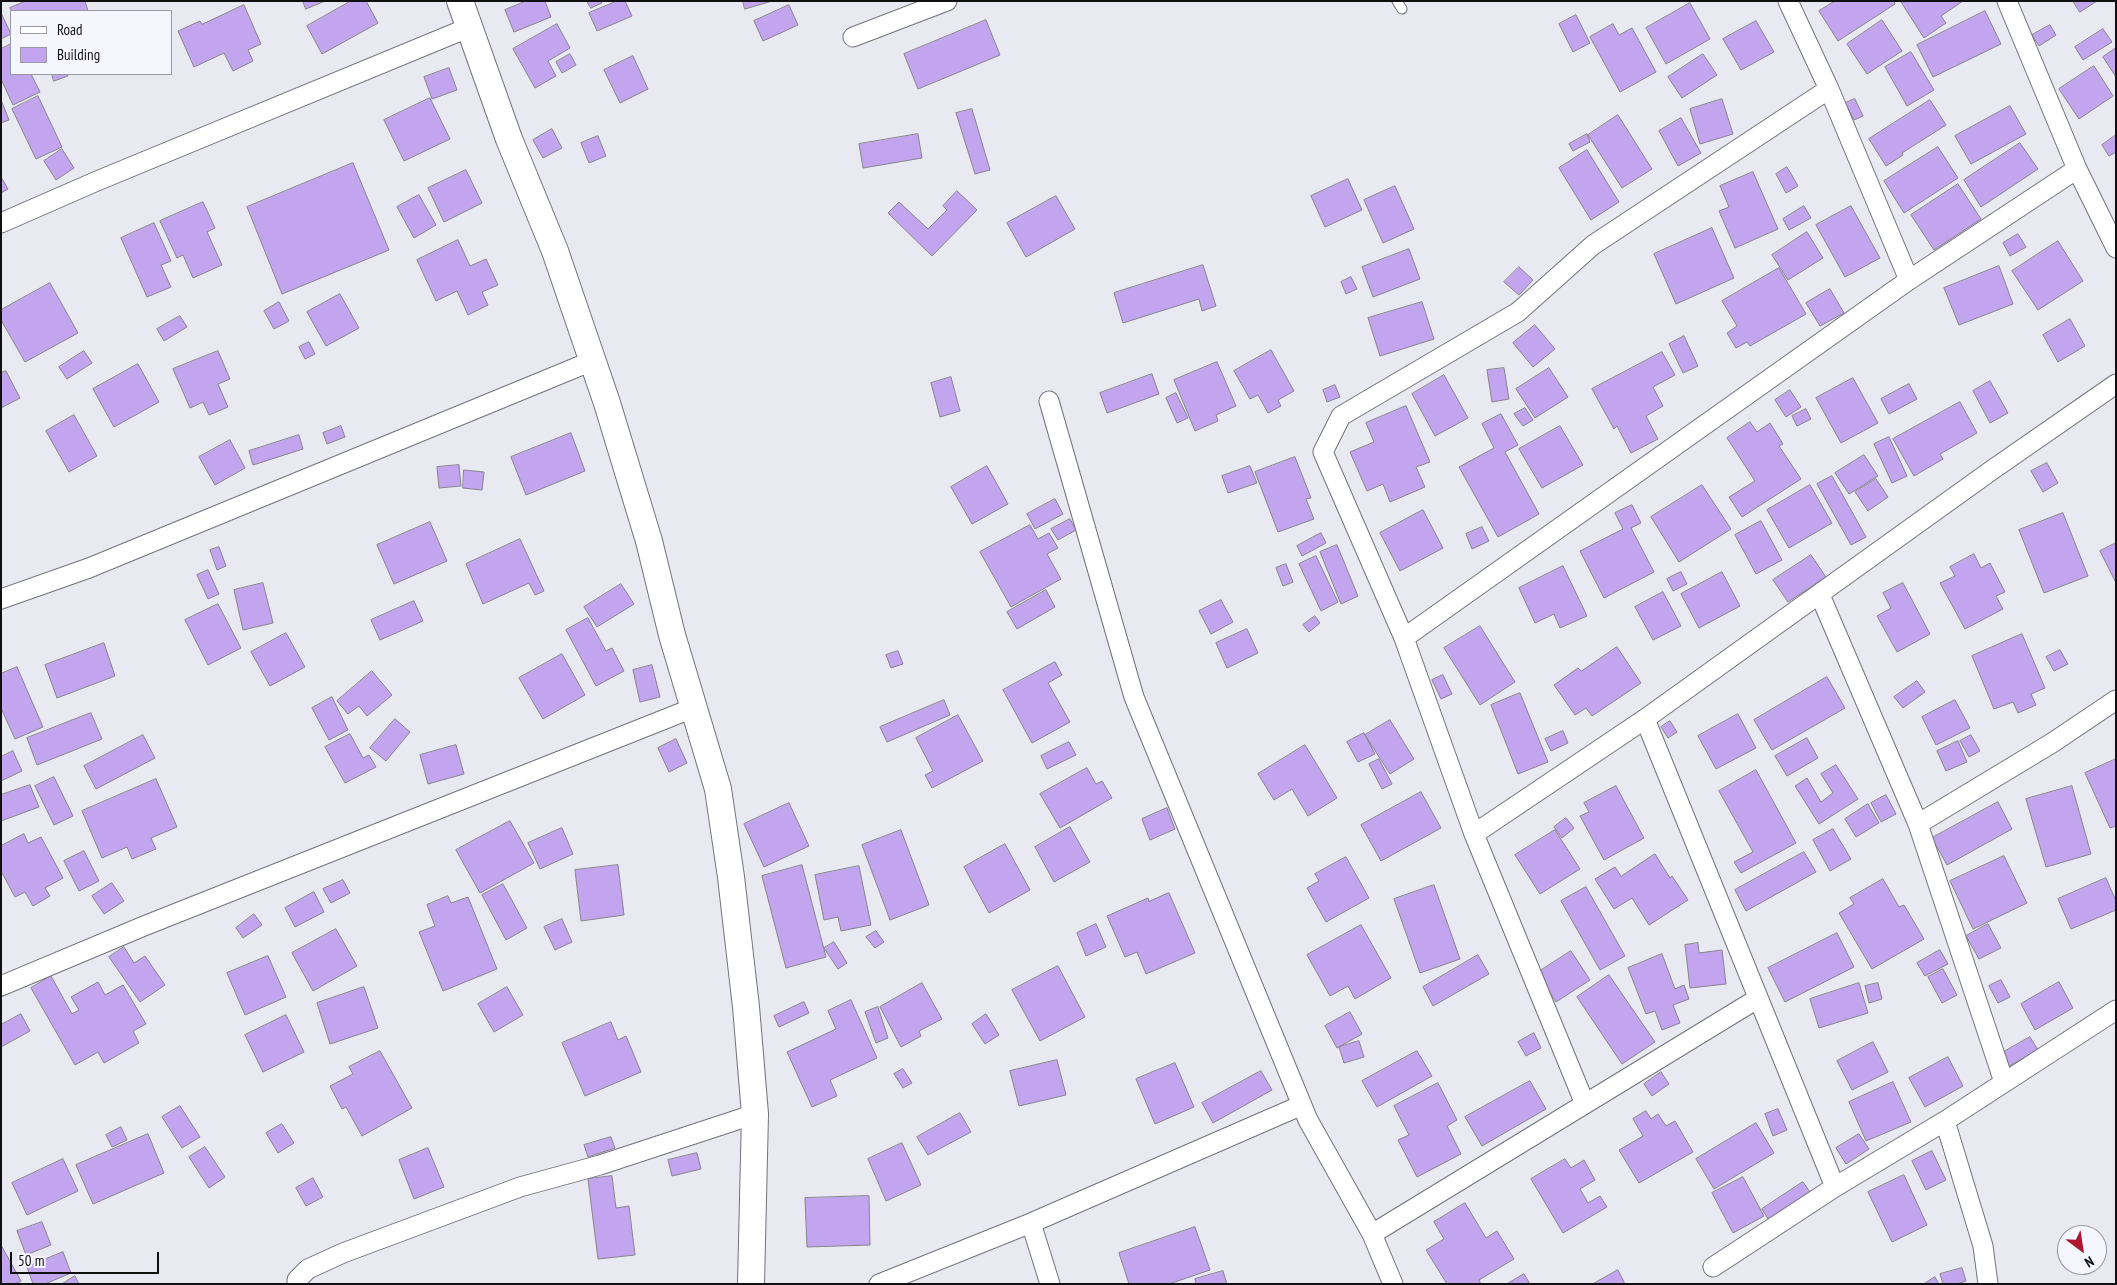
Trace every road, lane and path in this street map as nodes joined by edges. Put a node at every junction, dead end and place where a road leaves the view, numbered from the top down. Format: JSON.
{"nodes":[{"id":1,"x":460,"y":1,"type":"edge"},
{"id":2,"x":947,"y":1,"type":"edge"},
{"id":3,"x":1788,"y":1,"type":"edge"},
{"id":4,"x":2007,"y":1,"type":"edge"},
{"id":5,"x":470,"y":27,"type":"junction"},
{"id":6,"x":853,"y":37,"type":"dead end"},
{"id":7,"x":1830,"y":89,"type":"junction"},
{"id":8,"x":2077,"y":169,"type":"junction"},
{"id":9,"x":1,"y":224,"type":"edge"},
{"id":10,"x":2116,"y":248,"type":"edge"},
{"id":11,"x":1909,"y":280,"type":"junction"},
{"id":12,"x":592,"y":361,"type":"junction"},
{"id":13,"x":2116,"y":384,"type":"edge"},
{"id":14,"x":1049,"y":401,"type":"dead end"},
{"id":15,"x":1820,"y":595,"type":"junction"},
{"id":16,"x":1,"y":599,"type":"edge"},
{"id":17,"x":1404,"y":638,"type":"junction"},
{"id":18,"x":2116,"y":700,"type":"edge"},
{"id":19,"x":693,"y":708,"type":"junction"},
{"id":20,"x":1645,"y":719,"type":"junction"},
{"id":21,"x":1918,"y":824,"type":"junction"},
{"id":22,"x":1474,"y":834,"type":"junction"},
{"id":23,"x":1,"y":986,"type":"edge"},
{"id":24,"x":1757,"y":999,"type":"junction"},
{"id":25,"x":2116,"y":1010,"type":"edge"},
{"id":26,"x":2004,"y":1082,"type":"junction"},
{"id":27,"x":1585,"y":1104,"type":"junction"},
{"id":28,"x":1302,"y":1105,"type":"junction"},
{"id":29,"x":755,"y":1114,"type":"junction"},
{"id":30,"x":1945,"y":1121,"type":"junction"},
{"id":31,"x":1835,"y":1187,"type":"junction"},
{"id":32,"x":1031,"y":1222,"type":"junction"},
{"id":33,"x":1372,"y":1234,"type":"junction"},
{"id":34,"x":1713,"y":1267,"type":"dead end"},
{"id":35,"x":297,"y":1284,"type":"edge"},
{"id":36,"x":751,"y":1284,"type":"edge"},
{"id":37,"x":879,"y":1284,"type":"edge"},
{"id":38,"x":1050,"y":1284,"type":"edge"},
{"id":39,"x":1393,"y":1284,"type":"edge"},
{"id":40,"x":1988,"y":1284,"type":"edge"}],
"edges":[{"from":1,"to":5,"type":"street"},
{"from":2,"to":6,"type":"street"},
{"from":3,"to":7,"type":"street"},
{"from":4,"to":8,"type":"street"},
{"from":5,"to":9,"type":"street"},
{"from":5,"to":12,"type":"street"},
{"from":7,"to":11,"type":"street"},
{"from":7,"to":17,"type":"street"},
{"from":8,"to":10,"type":"street"},
{"from":8,"to":11,"type":"street"},
{"from":11,"to":17,"type":"street"},
{"from":12,"to":16,"type":"street"},
{"from":12,"to":19,"type":"street"},
{"from":13,"to":15,"type":"street"},
{"from":14,"to":28,"type":"street"},
{"from":15,"to":20,"type":"street"},
{"from":15,"to":21,"type":"street"},
{"from":17,"to":22,"type":"street"},
{"from":18,"to":21,"type":"street"},
{"from":19,"to":23,"type":"street"},
{"from":19,"to":29,"type":"street"},
{"from":20,"to":22,"type":"street"},
{"from":20,"to":24,"type":"street"},
{"from":21,"to":26,"type":"street"},
{"from":22,"to":27,"type":"street"},
{"from":24,"to":27,"type":"street"},
{"from":24,"to":31,"type":"street"},
{"from":25,"to":26,"type":"street"},
{"from":26,"to":30,"type":"street"},
{"from":27,"to":33,"type":"street"},
{"from":28,"to":32,"type":"street"},
{"from":28,"to":33,"type":"street"},
{"from":29,"to":35,"type":"street"},
{"from":29,"to":36,"type":"street"},
{"from":30,"to":31,"type":"street"},
{"from":30,"to":40,"type":"street"},
{"from":31,"to":34,"type":"street"},
{"from":32,"to":37,"type":"street"},
{"from":32,"to":38,"type":"street"},
{"from":33,"to":39,"type":"street"}]}
